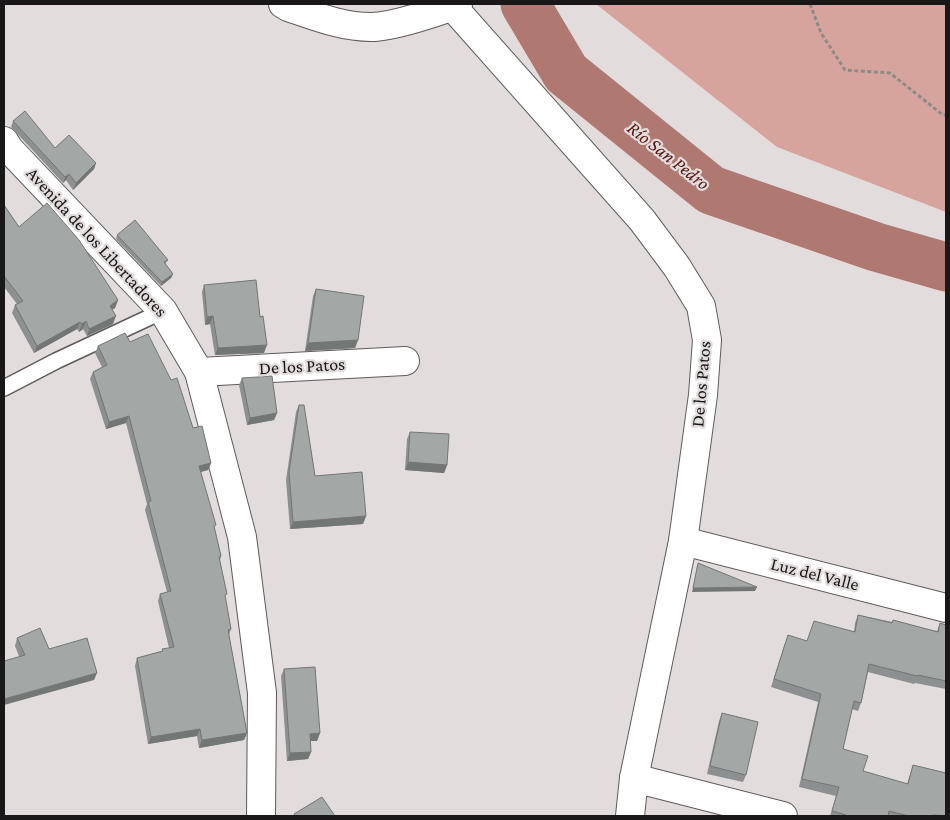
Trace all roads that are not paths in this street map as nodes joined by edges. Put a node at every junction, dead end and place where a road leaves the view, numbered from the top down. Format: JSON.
{"nodes":[{"id":1,"x":283,"y":4,"type":"edge"},
{"id":2,"x":455,"y":5,"type":"edge"},
{"id":3,"x":4,"y":141,"type":"edge"},
{"id":4,"x":163,"y":311,"type":"junction"},
{"id":5,"x":405,"y":361,"type":"dead end"},
{"id":6,"x":199,"y":372,"type":"junction"},
{"id":7,"x":4,"y":388,"type":"edge"},
{"id":8,"x":683,"y":541,"type":"junction"},
{"id":9,"x":946,"y":608,"type":"edge"},
{"id":10,"x":634,"y":778,"type":"junction"},
{"id":11,"x":261,"y":816,"type":"edge"},
{"id":12,"x":630,"y":816,"type":"edge"},
{"id":13,"x":783,"y":816,"type":"edge"}],
"edges":[{"from":1,"to":2,"type":"street"},
{"from":2,"to":8,"type":"street","name":"De los Patos"},
{"from":3,"to":4,"type":"street","name":"Avenida de los Libertadores"},
{"from":4,"to":6,"type":"street","name":"Avenida de los Libertadores"},
{"from":4,"to":7,"type":"lane"},
{"from":5,"to":6,"type":"street","name":"De los Patos"},
{"from":6,"to":11,"type":"street","name":"Avenida de los Libertadores"},
{"from":8,"to":9,"type":"street","name":"Luz del Valle"},
{"from":8,"to":10,"type":"street","name":"De los Patos"},
{"from":10,"to":12,"type":"street","name":"De los Patos"},
{"from":10,"to":13,"type":"street"}]}
